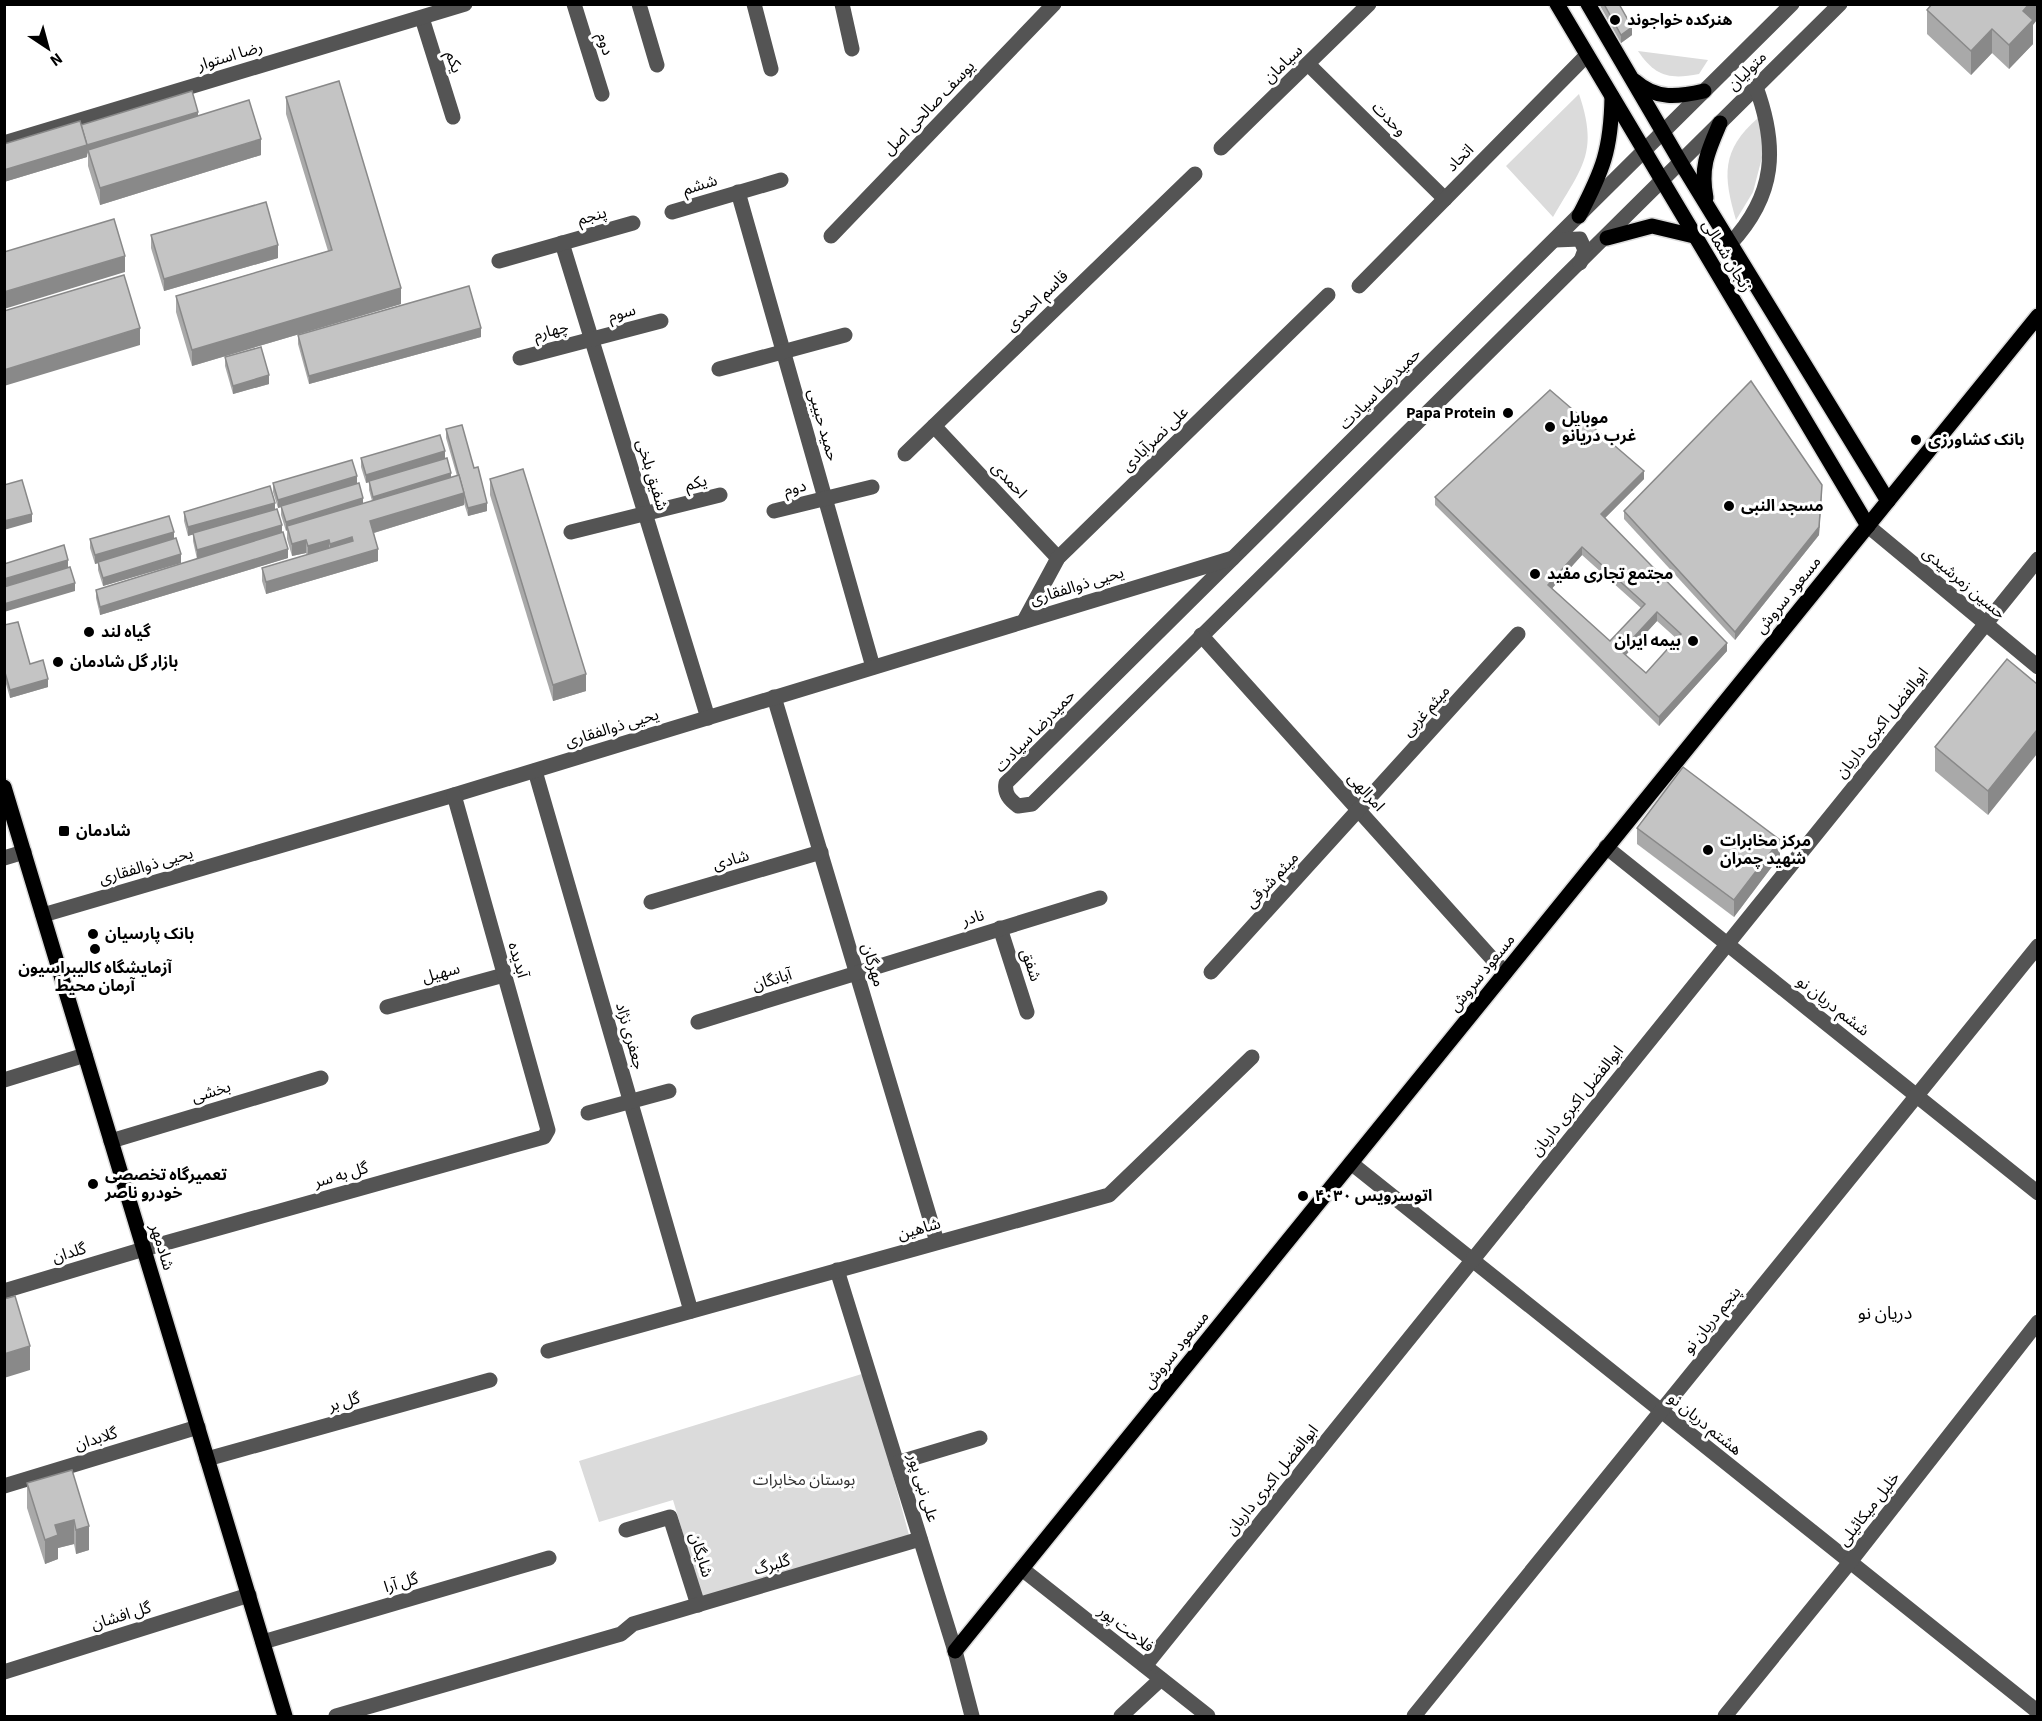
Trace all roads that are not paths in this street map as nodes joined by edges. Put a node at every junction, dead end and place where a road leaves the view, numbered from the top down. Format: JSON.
{"nodes":[{"id":1,"x":465,"y":4,"type":"edge"},
{"id":2,"x":574,"y":4,"type":"edge"},
{"id":3,"x":639,"y":4,"type":"edge"},
{"id":4,"x":754,"y":4,"type":"edge"},
{"id":5,"x":842,"y":4,"type":"edge"},
{"id":6,"x":1054,"y":4,"type":"edge"},
{"id":7,"x":1369,"y":4,"type":"edge"},
{"id":8,"x":1557,"y":4,"type":"edge"},
{"id":9,"x":1588,"y":4,"type":"edge"},
{"id":10,"x":1792,"y":4,"type":"edge"},
{"id":11,"x":1840,"y":4,"type":"edge"},
{"id":12,"x":422,"y":18,"type":"junction"},
{"id":13,"x":852,"y":49,"type":"dead end"},
{"id":14,"x":1587,"y":55,"type":"junction"},
{"id":15,"x":1308,"y":64,"type":"junction"},
{"id":16,"x":657,"y":65,"type":"dead end"},
{"id":17,"x":771,"y":69,"type":"dead end"},
{"id":18,"x":1630,"y":77,"type":"junction"},
{"id":19,"x":1756,"y":87,"type":"junction"},
{"id":20,"x":1704,"y":91,"type":"junction"},
{"id":21,"x":602,"y":94,"type":"dead end"},
{"id":22,"x":1612,"y":97,"type":"junction"},
{"id":23,"x":453,"y":117,"type":"dead end"},
{"id":24,"x":1720,"y":123,"type":"junction"},
{"id":25,"x":1663,"y":133,"type":"junction"},
{"id":26,"x":4,"y":143,"type":"edge"},
{"id":27,"x":1221,"y":148,"type":"dead end"},
{"id":28,"x":1644,"y":152,"type":"junction"},
{"id":29,"x":1681,"y":163,"type":"junction"},
{"id":30,"x":1195,"y":174,"type":"dead end"},
{"id":31,"x":782,"y":180,"type":"dead end"},
{"id":32,"x":1662,"y":182,"type":"junction"},
{"id":33,"x":738,"y":192,"type":"junction"},
{"id":34,"x":1445,"y":199,"type":"junction"},
{"id":35,"x":1708,"y":207,"type":"junction"},
{"id":36,"x":672,"y":212,"type":"dead end"},
{"id":37,"x":1579,"y":216,"type":"junction"},
{"id":38,"x":633,"y":223,"type":"dead end"},
{"id":39,"x":831,"y":236,"type":"dead end"},
{"id":40,"x":1694,"y":236,"type":"junction"},
{"id":41,"x":1607,"y":238,"type":"junction"},
{"id":42,"x":1555,"y":240,"type":"junction"},
{"id":43,"x":562,"y":243,"type":"junction"},
{"id":44,"x":1730,"y":244,"type":"junction"},
{"id":45,"x":499,"y":261,"type":"dead end"},
{"id":46,"x":1579,"y":266,"type":"junction"},
{"id":47,"x":1359,"y":286,"type":"dead end"},
{"id":48,"x":1328,"y":295,"type":"dead end"},
{"id":49,"x":2037,"y":316,"type":"edge"},
{"id":50,"x":661,"y":321,"type":"dead end"},
{"id":51,"x":845,"y":335,"type":"dead end"},
{"id":52,"x":591,"y":339,"type":"junction"},
{"id":53,"x":783,"y":352,"type":"junction"},
{"id":54,"x":520,"y":358,"type":"dead end"},
{"id":55,"x":719,"y":369,"type":"dead end"},
{"id":56,"x":934,"y":426,"type":"junction"},
{"id":57,"x":905,"y":454,"type":"dead end"},
{"id":58,"x":872,"y":487,"type":"dead end"},
{"id":59,"x":720,"y":495,"type":"dead end"},
{"id":60,"x":825,"y":499,"type":"junction"},
{"id":61,"x":1888,"y":501,"type":"junction"},
{"id":62,"x":774,"y":511,"type":"dead end"},
{"id":63,"x":645,"y":514,"type":"junction"},
{"id":64,"x":1868,"y":526,"type":"junction"},
{"id":65,"x":571,"y":532,"type":"dead end"},
{"id":66,"x":1235,"y":557,"type":"junction"},
{"id":67,"x":1058,"y":558,"type":"junction"},
{"id":68,"x":2037,"y":559,"type":"edge"},
{"id":69,"x":1190,"y":571,"type":"junction"},
{"id":70,"x":1204,"y":588,"type":"junction"},
{"id":71,"x":1024,"y":621,"type":"junction"},
{"id":72,"x":1985,"y":624,"type":"junction"},
{"id":73,"x":1518,"y":634,"type":"dead end"},
{"id":74,"x":1200,"y":635,"type":"junction"},
{"id":75,"x":873,"y":667,"type":"junction"},
{"id":76,"x":2037,"y":667,"type":"edge"},
{"id":77,"x":774,"y":697,"type":"junction"},
{"id":78,"x":708,"y":718,"type":"junction"},
{"id":79,"x":535,"y":771,"type":"junction"},
{"id":80,"x":4,"y":787,"type":"edge"},
{"id":81,"x":454,"y":795,"type":"junction"},
{"id":82,"x":1360,"y":811,"type":"junction"},
{"id":83,"x":1606,"y":847,"type":"junction"},
{"id":84,"x":24,"y":852,"type":"junction"},
{"id":85,"x":820,"y":852,"type":"junction"},
{"id":86,"x":4,"y":858,"type":"edge"},
{"id":87,"x":1100,"y":898,"type":"dead end"},
{"id":88,"x":651,"y":902,"type":"dead end"},
{"id":89,"x":43,"y":915,"type":"junction"},
{"id":90,"x":1000,"y":928,"type":"junction"},
{"id":91,"x":1727,"y":944,"type":"junction"},
{"id":92,"x":2037,"y":946,"type":"edge"},
{"id":93,"x":1212,"y":972,"type":"dead end"},
{"id":94,"x":856,"y":973,"type":"junction"},
{"id":95,"x":1505,"y":973,"type":"junction"},
{"id":96,"x":504,"y":975,"type":"junction"},
{"id":97,"x":387,"y":1006,"type":"dead end"},
{"id":98,"x":1027,"y":1012,"type":"dead end"},
{"id":99,"x":698,"y":1022,"type":"dead end"},
{"id":100,"x":85,"y":1055,"type":"junction"},
{"id":101,"x":1252,"y":1057,"type":"dead end"},
{"id":102,"x":321,"y":1078,"type":"dead end"},
{"id":103,"x":4,"y":1080,"type":"edge"},
{"id":104,"x":669,"y":1091,"type":"dead end"},
{"id":105,"x":1917,"y":1095,"type":"junction"},
{"id":106,"x":630,"y":1102,"type":"junction"},
{"id":107,"x":588,"y":1113,"type":"dead end"},
{"id":108,"x":547,"y":1134,"type":"joint"},
{"id":109,"x":111,"y":1140,"type":"junction"},
{"id":110,"x":1351,"y":1163,"type":"junction"},
{"id":111,"x":2037,"y":1193,"type":"edge"},
{"id":112,"x":937,"y":1242,"type":"junction"},
{"id":113,"x":144,"y":1249,"type":"junction"},
{"id":114,"x":1472,"y":1261,"type":"junction"},
{"id":115,"x":837,"y":1270,"type":"junction"},
{"id":116,"x":4,"y":1291,"type":"edge"},
{"id":117,"x":691,"y":1311,"type":"junction"},
{"id":118,"x":2037,"y":1322,"type":"edge"},
{"id":119,"x":548,"y":1351,"type":"dead end"},
{"id":120,"x":490,"y":1380,"type":"dead end"},
{"id":121,"x":1661,"y":1411,"type":"junction"},
{"id":122,"x":198,"y":1427,"type":"junction"},
{"id":123,"x":980,"y":1438,"type":"dead end"},
{"id":124,"x":207,"y":1459,"type":"junction"},
{"id":125,"x":897,"y":1463,"type":"junction"},
{"id":126,"x":4,"y":1486,"type":"edge"},
{"id":127,"x":626,"y":1530,"type":"dead end"},
{"id":128,"x":920,"y":1539,"type":"junction"},
{"id":129,"x":549,"y":1558,"type":"dead end"},
{"id":130,"x":1850,"y":1562,"type":"junction"},
{"id":131,"x":1022,"y":1569,"type":"junction"},
{"id":132,"x":249,"y":1595,"type":"junction"},
{"id":133,"x":698,"y":1605,"type":"junction"},
{"id":134,"x":263,"y":1642,"type":"junction"},
{"id":135,"x":955,"y":1651,"type":"junction"},
{"id":136,"x":1145,"y":1666,"type":"junction"},
{"id":137,"x":4,"y":1672,"type":"edge"},
{"id":138,"x":1161,"y":1679,"type":"junction"},
{"id":139,"x":2036,"y":1713,"type":"edge"},
{"id":140,"x":285,"y":1716,"type":"edge"},
{"id":141,"x":336,"y":1716,"type":"edge"},
{"id":142,"x":972,"y":1716,"type":"edge"},
{"id":143,"x":1121,"y":1716,"type":"edge"},
{"id":144,"x":1208,"y":1716,"type":"edge"},
{"id":145,"x":1414,"y":1716,"type":"edge"},
{"id":146,"x":1725,"y":1716,"type":"edge"}],
"edges":[{"from":1,"to":12,"type":"street","name":"رضا استوار"},
{"from":2,"to":21,"type":"street","name":"دوم"},
{"from":3,"to":16,"type":"street"},
{"from":4,"to":17,"type":"street"},
{"from":5,"to":13,"type":"street"},
{"from":6,"to":39,"type":"street","name":"یوسف صالحی اصل"},
{"from":7,"to":15,"type":"street","name":"سیامان"},
{"from":8,"to":14,"type":"main road","name":"زنجان شمالی"},
{"from":9,"to":18,"type":"main road","name":"زنجان شمالی"},
{"from":10,"to":20,"type":"street","name":"متولیان"},
{"from":11,"to":19,"type":"street","name":"متولیان"},
{"from":12,"to":23,"type":"street","name":"یکم"},
{"from":12,"to":26,"type":"street","name":"رضا استوار"},
{"from":14,"to":22,"type":"main road","name":"زنجان شمالی"},
{"from":14,"to":34,"type":"street","name":"اتحاد"},
{"from":15,"to":27,"type":"street","name":"سیامان"},
{"from":15,"to":34,"type":"street","name":"وحدت"},
{"from":18,"to":20,"type":"main road"},
{"from":18,"to":25,"type":"main road","name":"زنجان شمالی"},
{"from":19,"to":24,"type":"street","name":"متولیان"},
{"from":19,"to":44,"type":"street"},
{"from":20,"to":25,"type":"street","name":"متولیان"},
{"from":22,"to":28,"type":"main road","name":"زنجان شمالی"},
{"from":22,"to":37,"type":"main road"},
{"from":24,"to":29,"type":"street","name":"متولیان"},
{"from":24,"to":35,"type":"main road"},
{"from":25,"to":28,"type":"street","name":"حمیدرضا سیادت"},
{"from":25,"to":29,"type":"main road","name":"زنجان شمالی"},
{"from":28,"to":32,"type":"main road","name":"زنجان شمالی"},
{"from":28,"to":37,"type":"street","name":"حمیدرضا سیادت"},
{"from":29,"to":32,"type":"street","name":"حمیدرضا سیادت"},
{"from":29,"to":35,"type":"main road","name":"زنجان شمالی"},
{"from":30,"to":56,"type":"street","name":"قاسم احمدی"},
{"from":31,"to":33,"type":"street"},
{"from":32,"to":40,"type":"main road","name":"زنجان شمالی"},
{"from":32,"to":41,"type":"street","name":"حمیدرضا سیادت"},
{"from":33,"to":36,"type":"street","name":"ششم"},
{"from":33,"to":53,"type":"street","name":"حمید حبیبی"},
{"from":34,"to":47,"type":"street","name":"اتحاد"},
{"from":35,"to":44,"type":"main road","name":"زنجان شمالی"},
{"from":37,"to":42,"type":"street","name":"حمیدرضا سیادت"},
{"from":38,"to":43,"type":"street","name":"پنجم"},
{"from":40,"to":41,"type":"main road"},
{"from":40,"to":64,"type":"main road","name":"زنجان شمالی"},
{"from":41,"to":46,"type":"street","name":"حمیدرضا سیادت"},
{"from":42,"to":46,"type":"street"},
{"from":42,"to":66,"type":"street","name":"حمیدرضا سیادت"},
{"from":43,"to":45,"type":"street"},
{"from":43,"to":52,"type":"street","name":"شفیق بلخی"},
{"from":44,"to":61,"type":"main road","name":"زنجان شمالی"},
{"from":46,"to":74,"type":"street","name":"حمیدرضا سیادت"},
{"from":48,"to":67,"type":"street","name":"علی نصرآبادی"},
{"from":49,"to":61,"type":"main road","name":"مسعود سروش"},
{"from":50,"to":52,"type":"street","name":"سوم"},
{"from":51,"to":53,"type":"street"},
{"from":52,"to":54,"type":"street","name":"چهارم"},
{"from":52,"to":63,"type":"street","name":"شفیق بلخی"},
{"from":53,"to":55,"type":"street"},
{"from":53,"to":60,"type":"street","name":"حمید حبیبی"},
{"from":56,"to":57,"type":"street","name":"قاسم احمدی"},
{"from":56,"to":67,"type":"street","name":"احمدی"},
{"from":58,"to":60,"type":"street"},
{"from":59,"to":63,"type":"street","name":"یکم"},
{"from":60,"to":62,"type":"street","name":"دوم"},
{"from":60,"to":75,"type":"street","name":"حمید حبیبی"},
{"from":61,"to":64,"type":"main road","name":"مسعود سروش"},
{"from":63,"to":65,"type":"street"},
{"from":63,"to":78,"type":"street","name":"شفیق بلخی"},
{"from":64,"to":72,"type":"street","name":"حسین زمرشيدی"},
{"from":64,"to":83,"type":"main road","name":"مسعود سروش"},
{"from":66,"to":69,"type":"street","name":"یحیی ذوالفقاری"},
{"from":66,"to":70,"type":"street","name":"حمیدرضا سیادت"},
{"from":67,"to":71,"type":"street","name":"علی نصرآبادی"},
{"from":68,"to":72,"type":"street","name":"ابوالفضل اکبری داریان"},
{"from":69,"to":70,"type":"street"},
{"from":69,"to":71,"type":"street","name":"یحیی ذوالفقاری"},
{"from":70,"to":74,"type":"street","name":"حمیدرضا سیادت"},
{"from":71,"to":75,"type":"street","name":"یحیی ذوالفقاری"},
{"from":72,"to":76,"type":"street","name":"حسین زمرشيدی"},
{"from":72,"to":91,"type":"street","name":"ابوالفضل اکبری داریان"},
{"from":73,"to":82,"type":"street","name":"میثم غربی"},
{"from":74,"to":82,"type":"street","name":"امرالهی"},
{"from":75,"to":77,"type":"street","name":"یحیی ذوالفقاری"},
{"from":77,"to":78,"type":"street","name":"یحیی ذوالفقاری"},
{"from":77,"to":85,"type":"street","name":"مهرگان"},
{"from":78,"to":79,"type":"street","name":"یحیی ذوالفقاری"},
{"from":79,"to":81,"type":"street","name":"یحیی ذوالفقاری"},
{"from":79,"to":106,"type":"street","name":"جعفری نژاد"},
{"from":80,"to":84,"type":"main road","name":"شادمهر"},
{"from":81,"to":89,"type":"street","name":"یحیی ذوالفقاری"},
{"from":81,"to":96,"type":"street","name":"آبدیده"},
{"from":82,"to":93,"type":"street","name":"میثم شرقی"},
{"from":82,"to":95,"type":"street","name":"امرالهی"},
{"from":83,"to":91,"type":"street","name":"ششم دریان‌ نو"},
{"from":83,"to":95,"type":"main road","name":"مسعود سروش"},
{"from":84,"to":86,"type":"street"},
{"from":84,"to":89,"type":"main road","name":"شادمهر"},
{"from":85,"to":88,"type":"street","name":"شادی"},
{"from":85,"to":94,"type":"street","name":"مهرگان"},
{"from":87,"to":90,"type":"street","name":"نادر"},
{"from":89,"to":100,"type":"main road","name":"شادمهر"},
{"from":90,"to":94,"type":"street","name":"نادر"},
{"from":90,"to":98,"type":"street","name":"شفق"},
{"from":91,"to":105,"type":"street","name":"ششم دریان‌ نو"},
{"from":91,"to":114,"type":"street","name":"ابوالفضل اکبری داریان"},
{"from":92,"to":105,"type":"street","name":"پنجم دریان‌ نو"},
{"from":94,"to":99,"type":"street","name":"آبانگان"},
{"from":94,"to":112,"type":"street","name":"مهرگان"},
{"from":95,"to":110,"type":"main road","name":"مسعود سروش"},
{"from":96,"to":97,"type":"street","name":"سهیل"},
{"from":96,"to":108,"type":"street","name":"آبدیده"},
{"from":100,"to":103,"type":"street"},
{"from":100,"to":109,"type":"main road","name":"شادمهر"},
{"from":101,"to":112,"type":"street","name":"شاهین"},
{"from":102,"to":109,"type":"street","name":"بخشی"},
{"from":104,"to":106,"type":"street"},
{"from":105,"to":111,"type":"street","name":"ششم دریان‌ نو"},
{"from":105,"to":121,"type":"street","name":"پنجم دریان‌ نو"},
{"from":106,"to":107,"type":"street"},
{"from":106,"to":117,"type":"street","name":"جعفری نژاد"},
{"from":108,"to":113,"type":"street","name":"گل به سر"},
{"from":109,"to":113,"type":"main road","name":"شادمهر"},
{"from":110,"to":114,"type":"street","name":"هشتم دریان‌ نو"},
{"from":110,"to":131,"type":"main road","name":"مسعود سروش"},
{"from":112,"to":115,"type":"street","name":"شاهین"},
{"from":113,"to":116,"type":"street","name":"گلدان"},
{"from":113,"to":122,"type":"main road","name":"شادمهر"},
{"from":114,"to":121,"type":"street","name":"هشتم دریان‌ نو"},
{"from":114,"to":136,"type":"street","name":"ابوالفضل اکبری داریان"},
{"from":115,"to":117,"type":"street","name":"شاهین"},
{"from":115,"to":125,"type":"street","name":"علی نبی پور"},
{"from":117,"to":119,"type":"street","name":"شاهین"},
{"from":118,"to":130,"type":"street","name":"خلیل میکائیلی"},
{"from":120,"to":124,"type":"street","name":"گل بر"},
{"from":121,"to":130,"type":"street","name":"هشتم دریان‌ نو"},
{"from":121,"to":145,"type":"street","name":"پنجم دریان‌ نو"},
{"from":122,"to":124,"type":"main road","name":"شادمهر"},
{"from":122,"to":126,"type":"street","name":"گلابدان"},
{"from":123,"to":125,"type":"street"},
{"from":124,"to":132,"type":"main road","name":"شادمهر"},
{"from":125,"to":128,"type":"street","name":"علی نبی پور"},
{"from":127,"to":133,"type":"street","name":"شایگان"},
{"from":128,"to":133,"type":"street","name":"گلبرگ"},
{"from":128,"to":135,"type":"street","name":"علی نبی پور"},
{"from":129,"to":134,"type":"street","name":"گل آرا"},
{"from":130,"to":139,"type":"street","name":"هشتم دریان‌ نو"},
{"from":130,"to":146,"type":"street","name":"خلیل میکائیلی"},
{"from":131,"to":135,"type":"main road","name":"مسعود سروش"},
{"from":131,"to":136,"type":"street","name":"فلاحت پور"},
{"from":132,"to":134,"type":"main road","name":"شادمهر"},
{"from":132,"to":137,"type":"street","name":"گل افشان"},
{"from":133,"to":141,"type":"street","name":"گلبرگ"},
{"from":134,"to":140,"type":"main road","name":"شادمهر"},
{"from":135,"to":142,"type":"street","name":"علی نبی پور"},
{"from":136,"to":138,"type":"street","name":"فلاحت پور"},
{"from":138,"to":143,"type":"street"},
{"from":138,"to":144,"type":"street","name":"فلاحت پور"}]}
